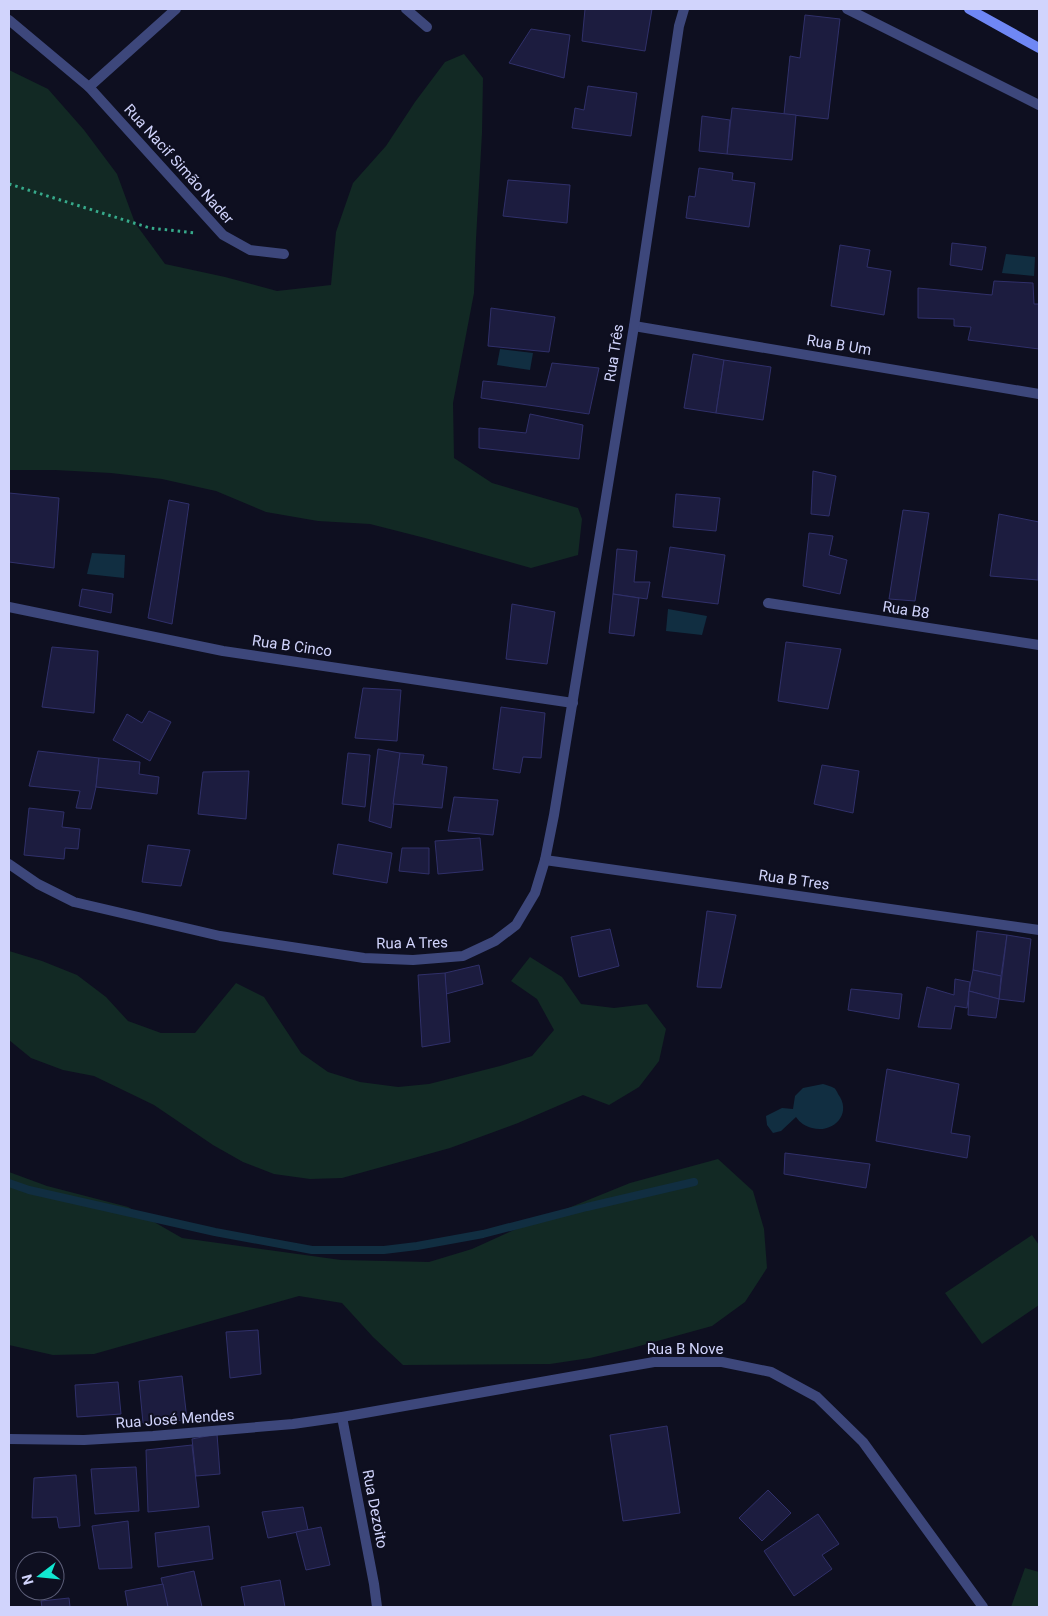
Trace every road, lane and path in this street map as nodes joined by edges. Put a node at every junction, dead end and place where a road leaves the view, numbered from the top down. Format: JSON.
{"nodes":[{"id":1,"x":176,"y":9,"type":"edge"},
{"id":2,"x":406,"y":9,"type":"edge"},
{"id":3,"x":684,"y":9,"type":"edge"},
{"id":4,"x":847,"y":9,"type":"edge"},
{"id":5,"x":969,"y":9,"type":"edge"},
{"id":6,"x":9,"y":20,"type":"edge"},
{"id":7,"x":427,"y":27,"type":"dead end"},
{"id":8,"x":1039,"y":48,"type":"edge"},
{"id":9,"x":89,"y":87,"type":"junction"},
{"id":10,"x":1039,"y":105,"type":"edge"},
{"id":11,"x":9,"y":184,"type":"edge"},
{"id":12,"x":223,"y":235,"type":"junction"},
{"id":13,"x":284,"y":254,"type":"dead end"},
{"id":14,"x":634,"y":326,"type":"junction"},
{"id":15,"x":1039,"y":394,"type":"edge"},
{"id":16,"x":768,"y":603,"type":"dead end"},
{"id":17,"x":9,"y":607,"type":"edge"},
{"id":18,"x":1039,"y":646,"type":"edge"},
{"id":19,"x":573,"y":703,"type":"junction"},
{"id":20,"x":545,"y":860,"type":"junction"},
{"id":21,"x":9,"y":864,"type":"edge"},
{"id":22,"x":1039,"y":930,"type":"edge"},
{"id":23,"x":342,"y":1418,"type":"junction"},
{"id":24,"x":9,"y":1439,"type":"edge"},
{"id":25,"x":377,"y":1607,"type":"edge"},
{"id":26,"x":983,"y":1607,"type":"edge"}],
"edges":[{"from":1,"to":9,"type":"street"},
{"from":2,"to":7,"type":"street"},
{"from":3,"to":14,"type":"street","name":"Rua Três"},
{"from":4,"to":10,"type":"street"},
{"from":5,"to":8,"type":"main road"},
{"from":6,"to":9,"type":"street","name":"Rua Nacif Simão Nader"},
{"from":9,"to":12,"type":"street","name":"Rua Nacif Simão Nader"},
{"from":11,"to":12,"type":"path"},
{"from":12,"to":13,"type":"street","name":"Rua Nacif Simão Nader"},
{"from":14,"to":15,"type":"street","name":"Rua B Um"},
{"from":14,"to":19,"type":"street","name":"Rua Três"},
{"from":16,"to":18,"type":"street","name":"Rua B8"},
{"from":17,"to":19,"type":"street","name":"Rua B Cinco"},
{"from":19,"to":20,"type":"street","name":"Rua A Tres"},
{"from":20,"to":21,"type":"street","name":"Rua A Tres"},
{"from":20,"to":22,"type":"street","name":"Rua B Tres"},
{"from":23,"to":24,"type":"street","name":"Rua José Mendes"},
{"from":23,"to":25,"type":"street","name":"Rua Dezoito"},
{"from":23,"to":26,"type":"street","name":"Rua B Nove"}]}
